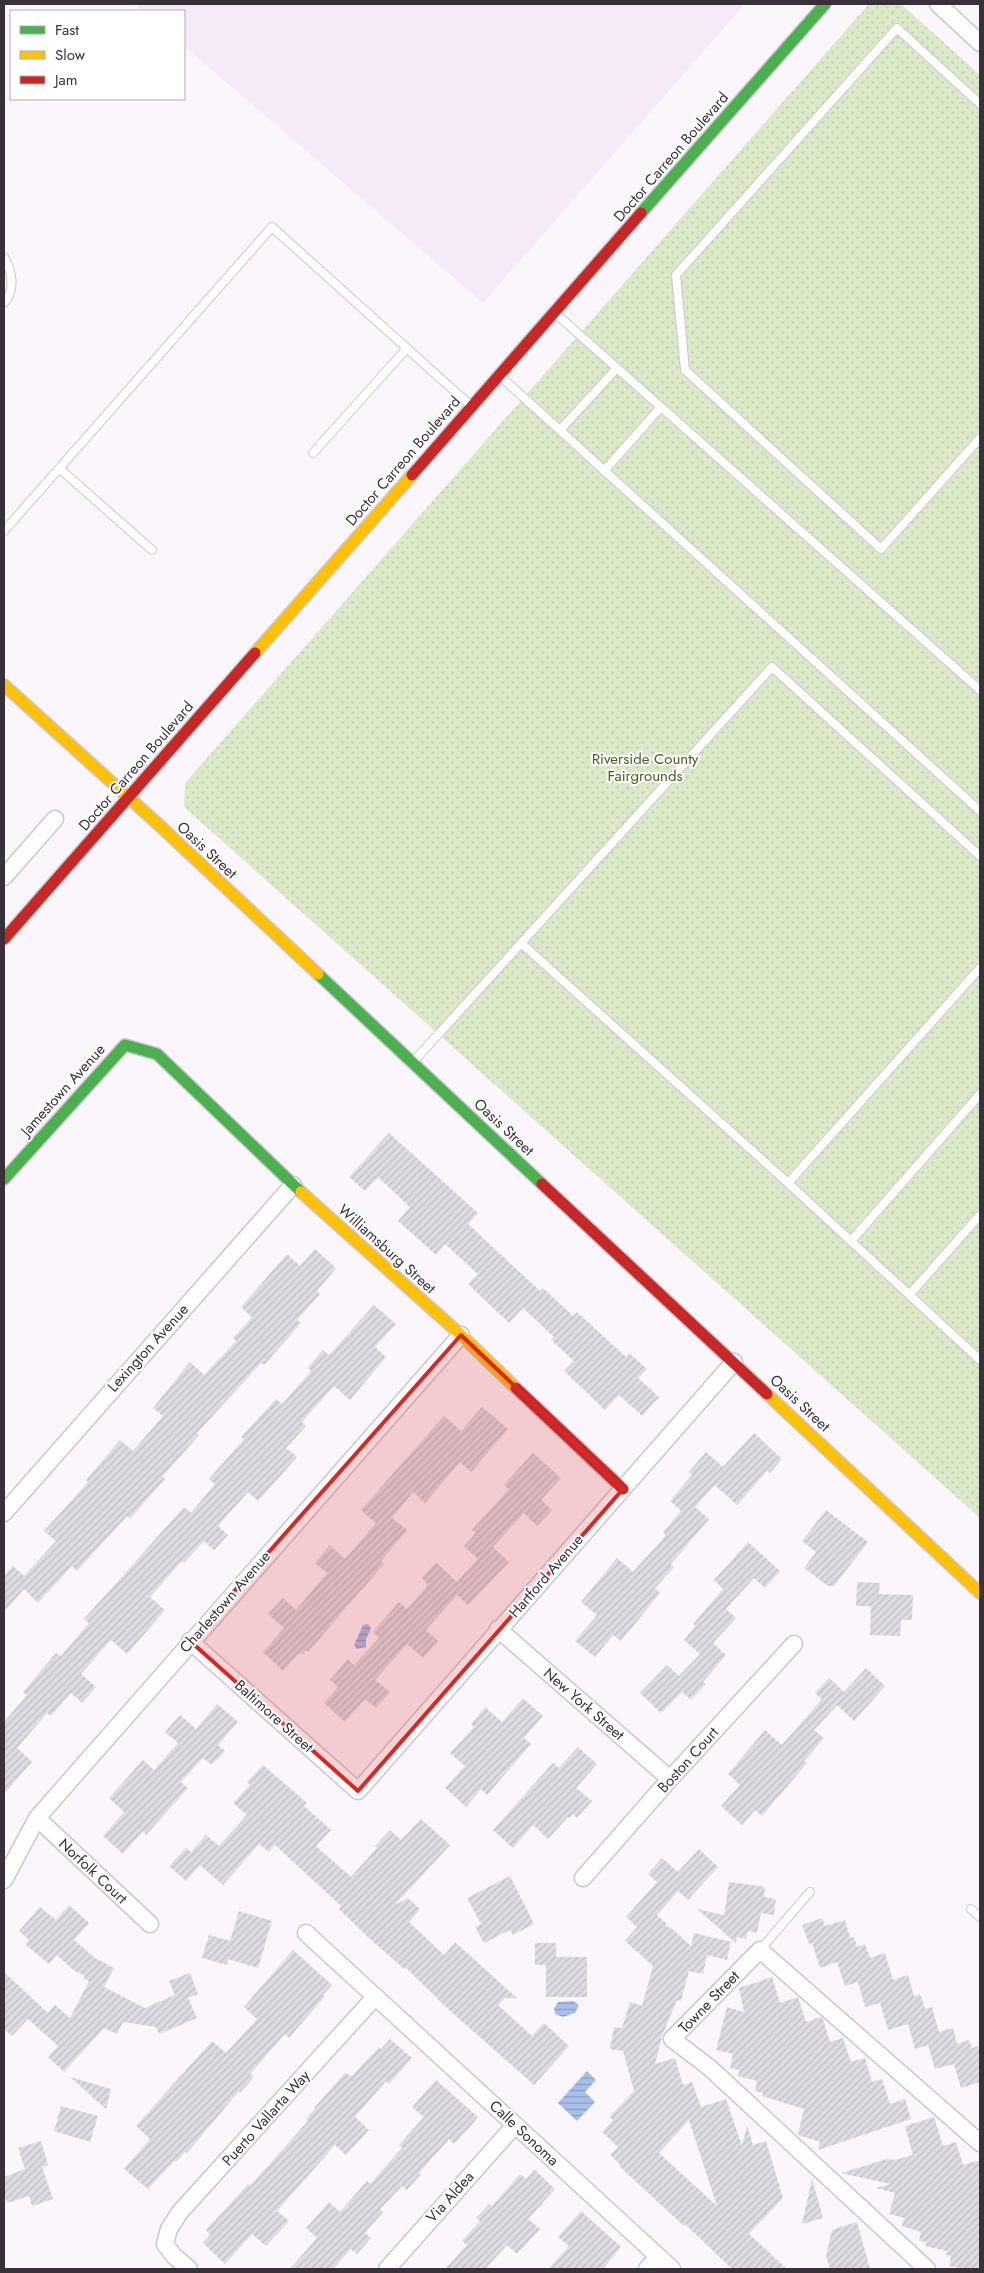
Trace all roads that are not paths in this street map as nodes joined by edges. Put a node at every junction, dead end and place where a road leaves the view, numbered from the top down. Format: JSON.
{"nodes":[{"id":1,"x":825,"y":4,"type":"edge"},
{"id":2,"x":938,"y":4,"type":"edge"},
{"id":3,"x":979,"y":40,"type":"edge"},
{"id":4,"x":980,"y":104,"type":"edge"},
{"id":5,"x":4,"y":257,"type":"edge"},
{"id":6,"x":4,"y":303,"type":"edge"},
{"id":7,"x":554,"y":312,"type":"junction"},
{"id":8,"x":407,"y":348,"type":"junction"},
{"id":9,"x":618,"y":368,"type":"junction"},
{"id":10,"x":499,"y":375,"type":"junction"},
{"id":11,"x":472,"y":406,"type":"junction"},
{"id":12,"x":661,"y":407,"type":"junction"},
{"id":13,"x":560,"y":430,"type":"junction"},
{"id":14,"x":980,"y":438,"type":"edge"},
{"id":15,"x":313,"y":453,"type":"dead end"},
{"id":16,"x":60,"y":469,"type":"junction"},
{"id":17,"x":604,"y":471,"type":"junction"},
{"id":18,"x":4,"y":531,"type":"edge"},
{"id":19,"x":152,"y":550,"type":"dead end"},
{"id":20,"x":4,"y":685,"type":"edge"},
{"id":21,"x":980,"y":690,"type":"edge"},
{"id":22,"x":128,"y":798,"type":"junction"},
{"id":23,"x":980,"y":811,"type":"edge"},
{"id":24,"x":55,"y":819,"type":"dead end"},
{"id":25,"x":980,"y":856,"type":"edge"},
{"id":26,"x":4,"y":877,"type":"edge"},
{"id":27,"x":4,"y":938,"type":"edge"},
{"id":28,"x":521,"y":943,"type":"junction"},
{"id":29,"x":980,"y":968,"type":"edge"},
{"id":30,"x":125,"y":1045,"type":"joint"},
{"id":31,"x":413,"y":1062,"type":"junction"},
{"id":32,"x":980,"y":1094,"type":"edge"},
{"id":33,"x":4,"y":1178,"type":"edge"},
{"id":34,"x":788,"y":1183,"type":"junction"},
{"id":35,"x":294,"y":1185,"type":"junction"},
{"id":36,"x":980,"y":1215,"type":"edge"},
{"id":37,"x":851,"y":1241,"type":"junction"},
{"id":38,"x":910,"y":1294,"type":"junction"},
{"id":39,"x":461,"y":1334,"type":"junction"},
{"id":40,"x":980,"y":1359,"type":"edge"},
{"id":41,"x":734,"y":1362,"type":"junction"},
{"id":42,"x":622,"y":1488,"type":"junction"},
{"id":43,"x":4,"y":1513,"type":"edge"},
{"id":44,"x":980,"y":1593,"type":"edge"},
{"id":45,"x":498,"y":1630,"type":"junction"},
{"id":46,"x":190,"y":1641,"type":"junction"},
{"id":47,"x":794,"y":1644,"type":"dead end"},
{"id":48,"x":670,"y":1779,"type":"junction"},
{"id":49,"x":358,"y":1791,"type":"joint"},
{"id":50,"x":37,"y":1818,"type":"junction"},
{"id":51,"x":583,"y":1878,"type":"dead end"},
{"id":52,"x":4,"y":1880,"type":"edge"},
{"id":53,"x":810,"y":1892,"type":"dead end"},
{"id":54,"x":971,"y":1909,"type":"dead end"},
{"id":55,"x":980,"y":1917,"type":"edge"},
{"id":56,"x":150,"y":1924,"type":"dead end"},
{"id":57,"x":306,"y":1933,"type":"dead end"},
{"id":58,"x":760,"y":1950,"type":"junction"},
{"id":59,"x":375,"y":1997,"type":"junction"},
{"id":60,"x":515,"y":2125,"type":"junction"},
{"id":61,"x":980,"y":2143,"type":"edge"},
{"id":62,"x":658,"y":2257,"type":"junction"},
{"id":63,"x":189,"y":2269,"type":"edge"},
{"id":64,"x":387,"y":2269,"type":"edge"},
{"id":65,"x":647,"y":2269,"type":"edge"},
{"id":66,"x":672,"y":2269,"type":"edge"},
{"id":67,"x":927,"y":2269,"type":"edge"}],
"edges":[{"from":1,"to":7,"type":"street","name":"Doctor Carreon Boulevard"},
{"from":2,"to":3,"type":"street"},
{"from":4,"to":14,"type":"lane"},
{"from":5,"to":6,"type":"lane"},
{"from":7,"to":9,"type":"lane"},
{"from":7,"to":10,"type":"street","name":"Doctor Carreon Boulevard"},
{"from":8,"to":11,"type":"lane"},
{"from":8,"to":15,"type":"lane"},
{"from":8,"to":16,"type":"lane"},
{"from":9,"to":12,"type":"lane"},
{"from":9,"to":13,"type":"lane"},
{"from":10,"to":11,"type":"street","name":"Doctor Carreon Boulevard"},
{"from":10,"to":13,"type":"lane"},
{"from":11,"to":22,"type":"street","name":"Doctor Carreon Boulevard"},
{"from":12,"to":17,"type":"lane"},
{"from":12,"to":21,"type":"lane"},
{"from":13,"to":17,"type":"lane"},
{"from":16,"to":18,"type":"lane"},
{"from":16,"to":19,"type":"lane"},
{"from":17,"to":23,"type":"lane"},
{"from":20,"to":22,"type":"street","name":"Oasis Street"},
{"from":22,"to":27,"type":"street","name":"Doctor Carreon Boulevard"},
{"from":22,"to":31,"type":"street","name":"Oasis Street"},
{"from":24,"to":26,"type":"street"},
{"from":25,"to":28,"type":"lane"},
{"from":28,"to":31,"type":"lane"},
{"from":28,"to":34,"type":"lane"},
{"from":29,"to":34,"type":"lane"},
{"from":30,"to":33,"type":"street","name":"Jamestown Avenue"},
{"from":30,"to":35,"type":"street","name":"Williamsburg Street"},
{"from":31,"to":41,"type":"street","name":"Oasis Street"},
{"from":32,"to":37,"type":"lane"},
{"from":34,"to":37,"type":"lane"},
{"from":35,"to":39,"type":"street","name":"Williamsburg Street"},
{"from":35,"to":43,"type":"street","name":"Lexington Avenue"},
{"from":36,"to":38,"type":"lane"},
{"from":37,"to":38,"type":"lane"},
{"from":38,"to":40,"type":"lane"},
{"from":39,"to":42,"type":"street","name":"Williamsburg Street"},
{"from":39,"to":46,"type":"street","name":"Charlestown Avenue"},
{"from":41,"to":42,"type":"street","name":"Hartford Avenue"},
{"from":41,"to":44,"type":"street","name":"Oasis Street"},
{"from":42,"to":45,"type":"street","name":"Hartford Avenue"},
{"from":45,"to":48,"type":"street","name":"New York Street"},
{"from":45,"to":49,"type":"street","name":"Hartford Avenue"},
{"from":46,"to":49,"type":"street","name":"Baltimore Street"},
{"from":46,"to":50,"type":"street","name":"Charlestown Avenue"},
{"from":47,"to":48,"type":"street","name":"Boston Court"},
{"from":48,"to":51,"type":"street","name":"Boston Court"},
{"from":50,"to":52,"type":"street","name":"Charlestown Avenue"},
{"from":50,"to":56,"type":"street","name":"Norfolk Court"},
{"from":53,"to":58,"type":"lane"},
{"from":54,"to":55,"type":"lane"},
{"from":57,"to":59,"type":"street","name":"Calle Sonoma"},
{"from":58,"to":61,"type":"street"},
{"from":58,"to":67,"type":"street","name":"Towne Street"},
{"from":59,"to":60,"type":"street","name":"Calle Sonoma"},
{"from":59,"to":63,"type":"street","name":"Puerto Vallarta Way"},
{"from":60,"to":62,"type":"street","name":"Calle Sonoma"},
{"from":60,"to":64,"type":"street","name":"Via Aldea"},
{"from":62,"to":65,"type":"street"},
{"from":62,"to":66,"type":"street","name":"Calle Sonoma"}]}
